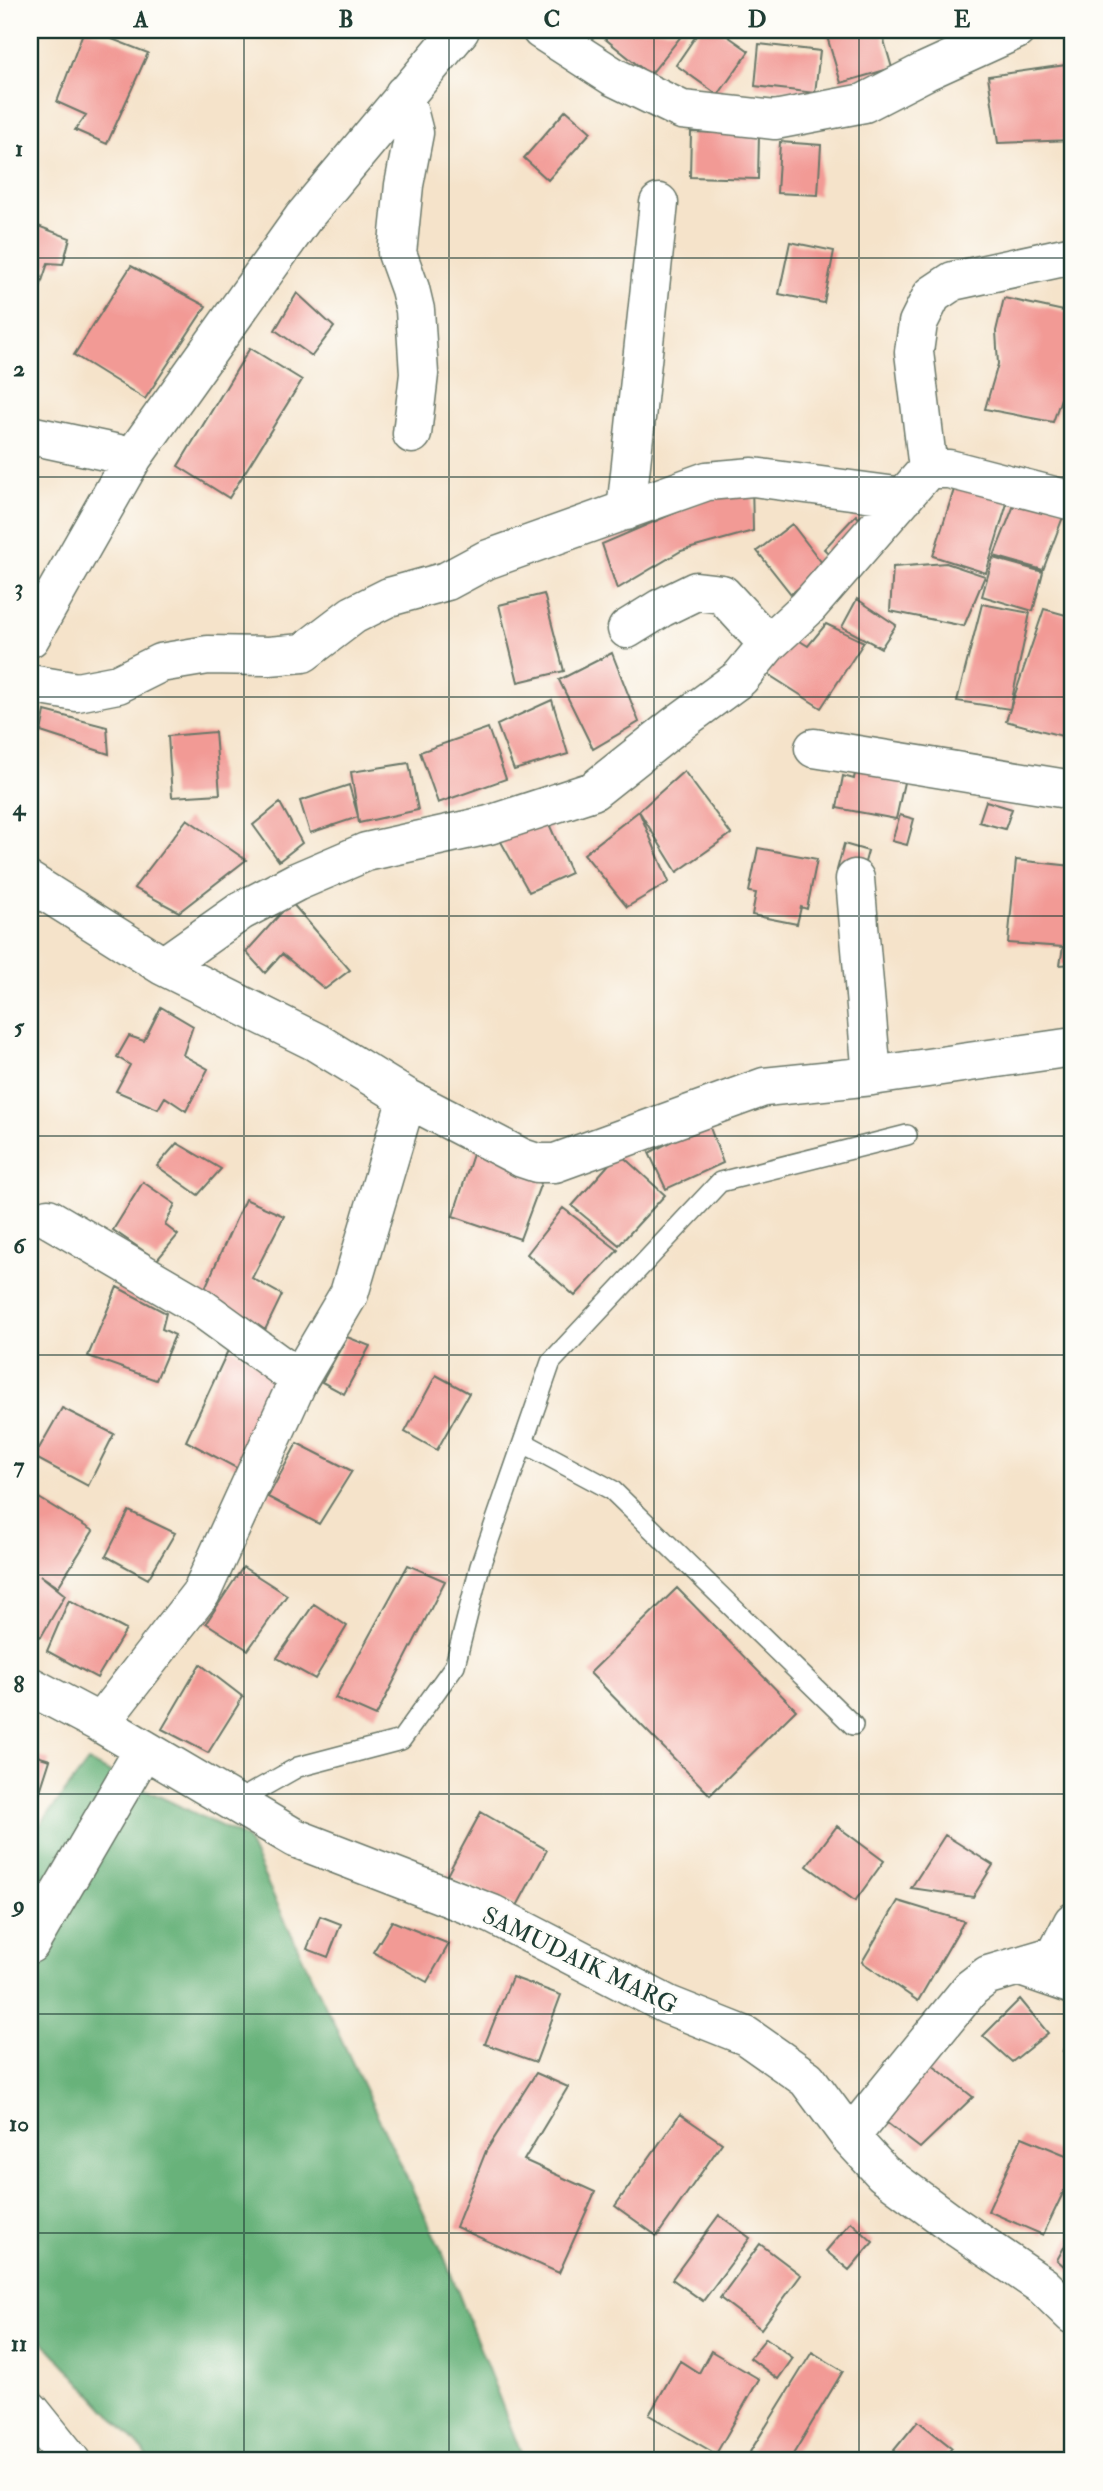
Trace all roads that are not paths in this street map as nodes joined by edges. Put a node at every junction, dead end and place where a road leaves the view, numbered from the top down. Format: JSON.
{"nodes":[{"id":1,"x":460,"y":30,"type":"edge"},
{"id":2,"x":541,"y":30,"type":"edge"},
{"id":3,"x":1016,"y":30,"type":"edge"},
{"id":4,"x":404,"y":94,"type":"junction"},
{"id":5,"x":659,"y":203,"type":"dead end"},
{"id":6,"x":1073,"y":255,"type":"edge"},
{"id":7,"x":412,"y":434,"type":"dead end"},
{"id":8,"x":30,"y":435,"type":"edge"},
{"id":9,"x":133,"y":457,"type":"junction"},
{"id":10,"x":916,"y":483,"type":"junction"},
{"id":11,"x":1071,"y":491,"type":"edge"},
{"id":12,"x":626,"y":511,"type":"junction"},
{"id":13,"x":36,"y":612,"type":"edge"},
{"id":14,"x":627,"y":629,"type":"dead end"},
{"id":15,"x":768,"y":644,"type":"junction"},
{"id":16,"x":30,"y":684,"type":"edge"},
{"id":17,"x":814,"y":748,"type":"dead end"},
{"id":18,"x":1073,"y":790,"type":"edge"},
{"id":19,"x":855,"y":879,"type":"dead end"},
{"id":20,"x":30,"y":883,"type":"edge"},
{"id":21,"x":163,"y":965,"type":"junction"},
{"id":22,"x":1073,"y":1047,"type":"edge"},
{"id":23,"x":872,"y":1076,"type":"junction"},
{"id":24,"x":407,"y":1098,"type":"junction"},
{"id":25,"x":907,"y":1135,"type":"dead end"},
{"id":26,"x":48,"y":1218,"type":"dead end"},
{"id":27,"x":299,"y":1379,"type":"junction"},
{"id":28,"x":524,"y":1443,"type":"junction"},
{"id":29,"x":30,"y":1686,"type":"edge"},
{"id":30,"x":100,"y":1723,"type":"junction"},
{"id":31,"x":853,"y":1725,"type":"dead end"},
{"id":32,"x":144,"y":1749,"type":"junction"},
{"id":33,"x":234,"y":1802,"type":"junction"},
{"id":34,"x":1073,"y":1922,"type":"edge"},
{"id":35,"x":30,"y":1944,"type":"edge"},
{"id":36,"x":1018,"y":1966,"type":"junction"},
{"id":37,"x":1073,"y":1985,"type":"edge"},
{"id":38,"x":850,"y":2137,"type":"junction"},
{"id":39,"x":1073,"y":2315,"type":"edge"},
{"id":40,"x":30,"y":2410,"type":"edge"},
{"id":41,"x":71,"y":2461,"type":"edge"}],
"edges":[{"from":1,"to":4,"type":"street"},
{"from":2,"to":3,"type":"street"},
{"from":4,"to":7,"type":"street"},
{"from":4,"to":9,"type":"street"},
{"from":5,"to":12,"type":"street"},
{"from":6,"to":10,"type":"street"},
{"from":8,"to":9,"type":"street"},
{"from":9,"to":13,"type":"street"},
{"from":10,"to":11,"type":"street"},
{"from":10,"to":12,"type":"street"},
{"from":10,"to":15,"type":"street"},
{"from":12,"to":16,"type":"street"},
{"from":14,"to":15,"type":"street"},
{"from":15,"to":21,"type":"street"},
{"from":17,"to":18,"type":"street"},
{"from":19,"to":23,"type":"street"},
{"from":20,"to":21,"type":"street"},
{"from":21,"to":24,"type":"street"},
{"from":22,"to":23,"type":"street"},
{"from":23,"to":24,"type":"street"},
{"from":24,"to":27,"type":"street"},
{"from":25,"to":28,"type":"lane"},
{"from":26,"to":27,"type":"street"},
{"from":27,"to":30,"type":"street"},
{"from":28,"to":31,"type":"lane"},
{"from":28,"to":33,"type":"lane"},
{"from":29,"to":30,"type":"street","name":"SAMUDAIK MARG"},
{"from":30,"to":32,"type":"street","name":"SAMUDAIK MARG"},
{"from":32,"to":33,"type":"street","name":"SAMUDAIK MARG"},
{"from":32,"to":35,"type":"street"},
{"from":33,"to":38,"type":"street","name":"SAMUDAIK MARG"},
{"from":34,"to":36,"type":"street"},
{"from":36,"to":37,"type":"street"},
{"from":36,"to":38,"type":"street"},
{"from":38,"to":39,"type":"street","name":"SAMUDAIK MARG"},
{"from":40,"to":41,"type":"street"}]}
